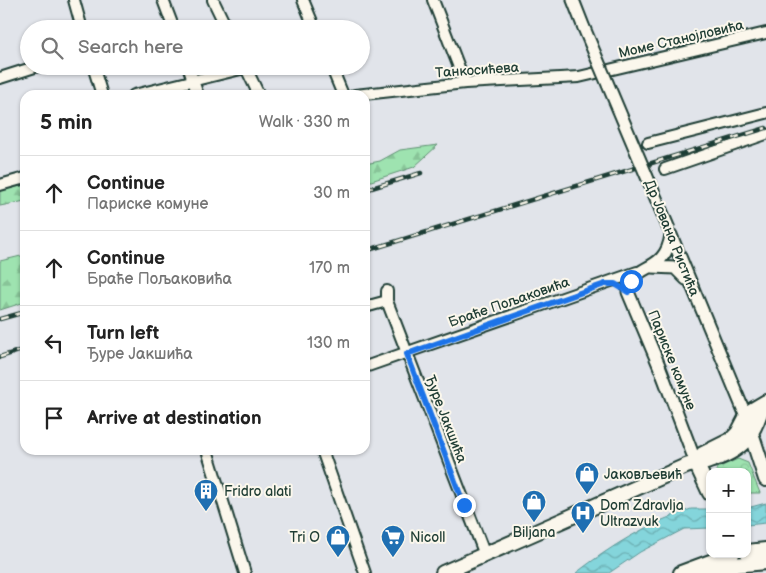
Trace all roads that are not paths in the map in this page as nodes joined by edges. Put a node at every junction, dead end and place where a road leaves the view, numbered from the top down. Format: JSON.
{"nodes":[{"id":1,"x":74,"y":0,"type":"edge"},
{"id":2,"x":164,"y":0,"type":"edge"},
{"id":3,"x":213,"y":0,"type":"edge"},
{"id":4,"x":303,"y":0,"type":"edge"},
{"id":5,"x":433,"y":0,"type":"edge"},
{"id":6,"x":573,"y":0,"type":"edge"},
{"id":7,"x":80,"y":20,"type":"edge"},
{"id":8,"x":171,"y":20,"type":"edge"},
{"id":9,"x":223,"y":20,"type":"edge"},
{"id":10,"x":311,"y":20,"type":"edge"},
{"id":11,"x":766,"y":33,"type":"edge"},
{"id":12,"x":20,"y":72,"type":"edge"},
{"id":13,"x":602,"y":72,"type":"joint"},
{"id":14,"x":96,"y":75,"type":"edge"},
{"id":15,"x":191,"y":75,"type":"edge"},
{"id":16,"x":215,"y":75,"type":"edge"},
{"id":17,"x":249,"y":75,"type":"edge"},
{"id":18,"x":335,"y":75,"type":"edge"},
{"id":19,"x":0,"y":78,"type":"edge"},
{"id":20,"x":193,"y":81,"type":"junction"},
{"id":21,"x":465,"y":83,"type":"junction"},
{"id":22,"x":100,"y":90,"type":"edge"},
{"id":23,"x":155,"y":90,"type":"edge"},
{"id":24,"x":196,"y":90,"type":"edge"},
{"id":25,"x":256,"y":90,"type":"edge"},
{"id":26,"x":341,"y":90,"type":"edge"},
{"id":27,"x":370,"y":93,"type":"edge"},
{"id":28,"x":766,"y":113,"type":"edge"},
{"id":29,"x":766,"y":134,"type":"edge"},
{"id":30,"x":648,"y":143,"type":"dead end"},
{"id":31,"x":665,"y":170,"type":"dead end"},
{"id":32,"x":20,"y":179,"type":"edge"},
{"id":33,"x":0,"y":185,"type":"edge"},
{"id":34,"x":670,"y":232,"type":"junction"},
{"id":35,"x":650,"y":268,"type":"junction"},
{"id":36,"x":637,"y":272,"type":"junction"},
{"id":37,"x":605,"y":284,"type":"junction"},
{"id":38,"x":692,"y":287,"type":"junction"},
{"id":39,"x":628,"y":292,"type":"junction"},
{"id":40,"x":370,"y":304,"type":"edge"},
{"id":41,"x":407,"y":354,"type":"junction"},
{"id":42,"x":370,"y":365,"type":"edge"},
{"id":43,"x":764,"y":403,"type":"edge"},
{"id":44,"x":746,"y":417,"type":"junction"},
{"id":45,"x":751,"y":433,"type":"junction"},
{"id":46,"x":726,"y":443,"type":"junction"},
{"id":47,"x":743,"y":445,"type":"junction"},
{"id":48,"x":209,"y":455,"type":"edge"},
{"id":49,"x":324,"y":455,"type":"edge"},
{"id":50,"x":759,"y":456,"type":"junction"},
{"id":51,"x":696,"y":462,"type":"junction"},
{"id":52,"x":766,"y":479,"type":"edge"},
{"id":53,"x":706,"y":484,"type":"edge"},
{"id":54,"x":766,"y":550,"type":"edge"},
{"id":55,"x":751,"y":552,"type":"edge"},
{"id":56,"x":485,"y":555,"type":"junction"},
{"id":57,"x":736,"y":562,"type":"edge"},
{"id":58,"x":766,"y":562,"type":"edge"},
{"id":59,"x":244,"y":573,"type":"edge"},
{"id":60,"x":365,"y":573,"type":"edge"},
{"id":61,"x":442,"y":573,"type":"edge"},
{"id":62,"x":681,"y":573,"type":"edge"},
{"id":63,"x":706,"y":573,"type":"edge"}],
"edges":[{"from":1,"to":7,"type":"street"},
{"from":2,"to":8,"type":"street"},
{"from":3,"to":9,"type":"street"},
{"from":4,"to":10,"type":"street"},
{"from":5,"to":21,"type":"street"},
{"from":6,"to":34,"type":"street","name":"Др Јована Ристића","bridge":true},
{"from":11,"to":13,"type":"street","name":"Моме Станојловића"},
{"from":12,"to":19,"type":"street"},
{"from":13,"to":21,"type":"street","name":"Танкосићева"},
{"from":14,"to":22,"type":"street"},
{"from":15,"to":20,"type":"street"},
{"from":16,"to":20,"type":"street"},
{"from":17,"to":25,"type":"street"},
{"from":18,"to":26,"type":"street"},
{"from":20,"to":23,"type":"street"},
{"from":20,"to":24,"type":"street"},
{"from":21,"to":27,"type":"street","name":"Танкосићева"},
{"from":28,"to":30,"type":"street"},
{"from":29,"to":31,"type":"street"},
{"from":32,"to":33,"type":"street"},
{"from":34,"to":35,"type":"street"},
{"from":34,"to":38,"type":"street","name":"Др Јована Ристића"},
{"from":35,"to":36,"type":"street"},
{"from":35,"to":38,"type":"street"},
{"from":36,"to":37,"type":"street","name":"Браће Пољаковића"},
{"from":36,"to":39,"type":"street"},
{"from":37,"to":39,"type":"street"},
{"from":37,"to":41,"type":"street","name":"Браће Пољаковића"},
{"from":38,"to":44,"type":"street","name":"Др Јована Ристића"},
{"from":39,"to":51,"type":"street","name":"Париске комуне"},
{"from":40,"to":41,"type":"street","name":"Ђуре Јакшића"},
{"from":41,"to":42,"type":"street","name":"Браће Пољаковића"},
{"from":41,"to":56,"type":"street","name":"Ђуре Јакшића"},
{"from":43,"to":44,"type":"main road"},
{"from":43,"to":45,"type":"main road"},
{"from":44,"to":45,"type":"street","name":"Др Јована Ристића"},
{"from":44,"to":46,"type":"main road"},
{"from":45,"to":47,"type":"main road"},
{"from":45,"to":50,"type":"main road","name":"Др Јована Ристића"},
{"from":46,"to":47,"type":"main road"},
{"from":46,"to":51,"type":"main road"},
{"from":47,"to":50,"type":"main road"},
{"from":47,"to":51,"type":"main road"},
{"from":48,"to":59,"type":"street"},
{"from":49,"to":60,"type":"street"},
{"from":50,"to":52,"type":"main road","name":"Др Јована Ристића"},
{"from":51,"to":53,"type":"main road"},
{"from":51,"to":56,"type":"main road"},
{"from":54,"to":55,"type":"main road"},
{"from":56,"to":61,"type":"main road"},
{"from":57,"to":58,"type":"main road"},
{"from":57,"to":62,"type":"main road"},
{"from":57,"to":63,"type":"main road"}]}
